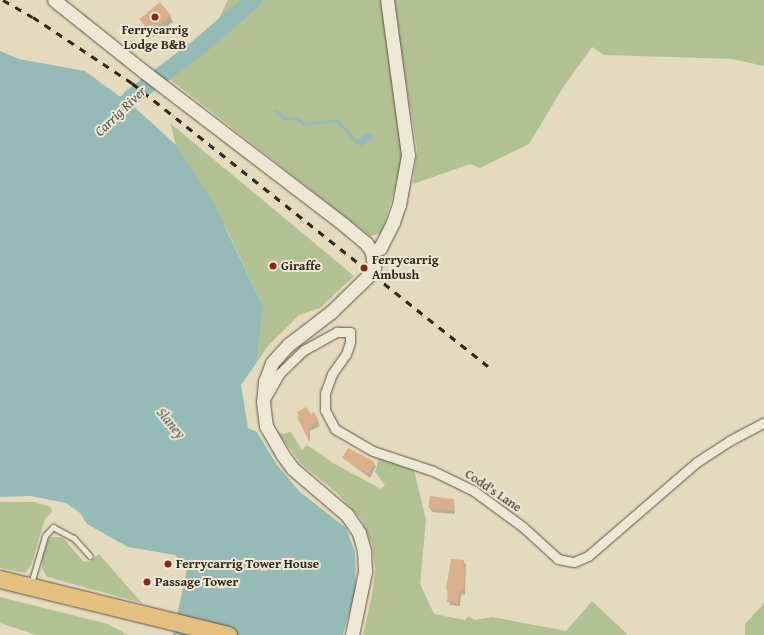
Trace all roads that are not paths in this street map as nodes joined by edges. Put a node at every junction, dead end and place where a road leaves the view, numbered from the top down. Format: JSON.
{"nodes":[{"id":1,"x":54,"y":0,"type":"edge"},
{"id":2,"x":387,"y":0,"type":"edge"},
{"id":3,"x":372,"y":252,"type":"junction"},
{"id":4,"x":264,"y":402,"type":"junction"},
{"id":5,"x":764,"y":422,"type":"edge"},
{"id":6,"x":90,"y":556,"type":"dead end"},
{"id":7,"x":0,"y":579,"type":"edge"},
{"id":8,"x":31,"y":586,"type":"junction"},
{"id":9,"x":228,"y":635,"type":"edge"},
{"id":10,"x":352,"y":635,"type":"edge"}],
"edges":[{"from":1,"to":3,"type":"main road"},
{"from":2,"to":3,"type":"main road"},
{"from":3,"to":4,"type":"main road"},
{"from":4,"to":5,"type":"street","name":"Codd's Lane"},
{"from":4,"to":10,"type":"main road"},
{"from":6,"to":8,"type":"lane"},
{"from":7,"to":8,"type":"highway"},
{"from":8,"to":9,"type":"highway"}]}
